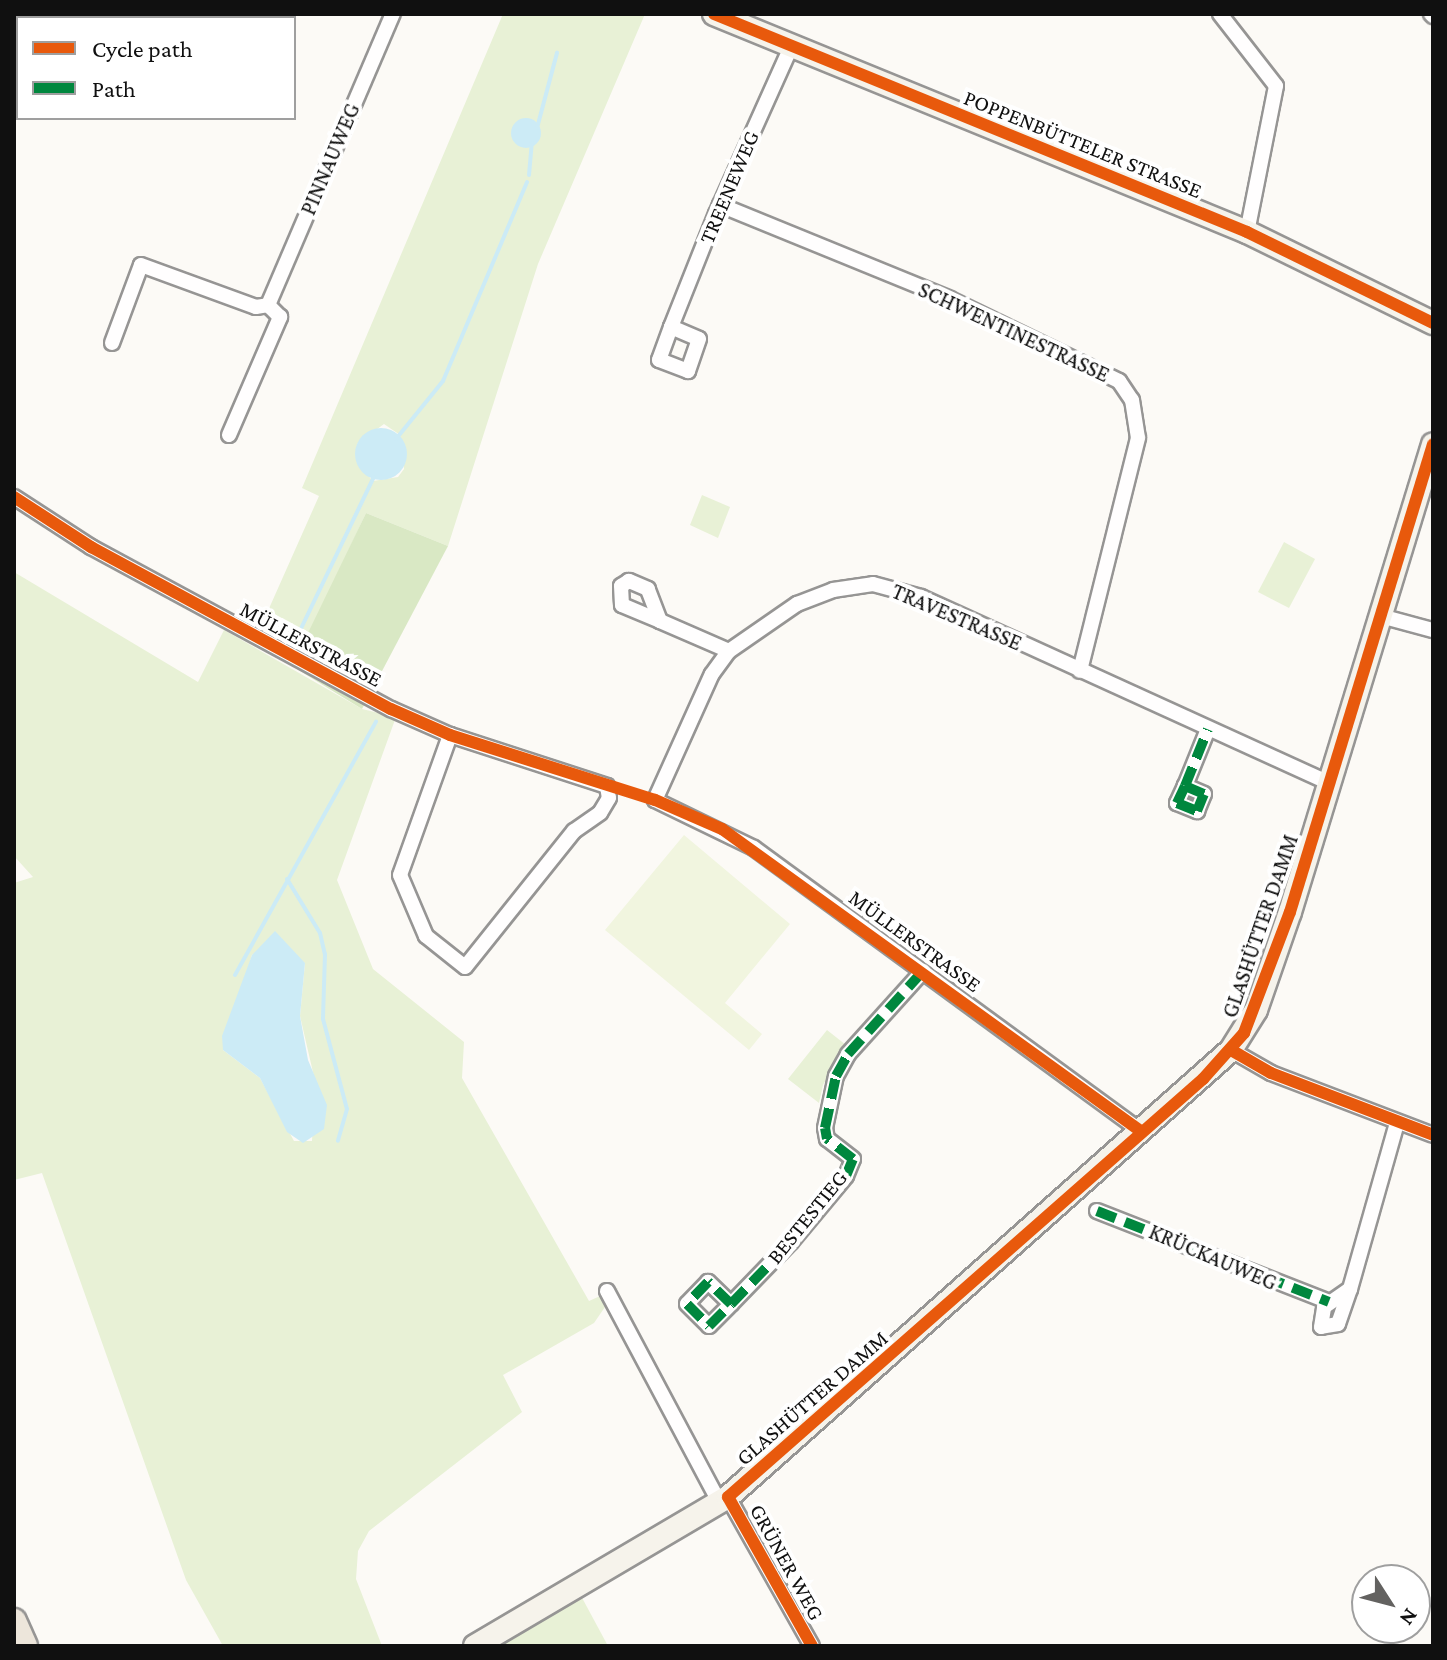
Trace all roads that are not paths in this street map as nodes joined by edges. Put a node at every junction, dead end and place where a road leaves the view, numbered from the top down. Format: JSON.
{"nodes":[{"id":1,"x":393,"y":14,"type":"edge"},
{"id":2,"x":714,"y":14,"type":"edge"},
{"id":3,"x":1220,"y":14,"type":"edge"},
{"id":4,"x":791,"y":47,"type":"junction"},
{"id":5,"x":720,"y":205,"type":"junction"},
{"id":6,"x":1247,"y":232,"type":"junction"},
{"id":7,"x":268,"y":305,"type":"junction"},
{"id":8,"x":1433,"y":323,"type":"edge"},
{"id":9,"x":671,"y":327,"type":"dead end"},
{"id":10,"x":112,"y":343,"type":"dead end"},
{"id":11,"x":229,"y":435,"type":"dead end"},
{"id":12,"x":1433,"y":444,"type":"edge"},
{"id":13,"x":14,"y":497,"type":"edge"},
{"id":14,"x":1381,"y":616,"type":"junction"},
{"id":15,"x":660,"y":621,"type":"dead end"},
{"id":16,"x":1433,"y":630,"type":"edge"},
{"id":17,"x":729,"y":651,"type":"junction"},
{"id":18,"x":1080,"y":671,"type":"junction"},
{"id":19,"x":1208,"y":729,"type":"junction"},
{"id":20,"x":450,"y":735,"type":"junction"},
{"id":21,"x":1329,"y":783,"type":"junction"},
{"id":22,"x":1185,"y":786,"type":"dead end"},
{"id":23,"x":655,"y":800,"type":"joint"},
{"id":24,"x":923,"y":971,"type":"junction"},
{"id":25,"x":1231,"y":1050,"type":"junction"},
{"id":26,"x":1397,"y":1123,"type":"junction"},
{"id":27,"x":1142,"y":1132,"type":"junction"},
{"id":28,"x":1433,"y":1135,"type":"edge"},
{"id":29,"x":1097,"y":1211,"type":"dead end"},
{"id":30,"x":1350,"y":1289,"type":"junction"},
{"id":31,"x":607,"y":1291,"type":"dead end"},
{"id":32,"x":1329,"y":1302,"type":"junction"},
{"id":33,"x":731,"y":1304,"type":"dead end"},
{"id":34,"x":724,"y":1500,"type":"junction"},
{"id":35,"x":14,"y":1621,"type":"edge"},
{"id":36,"x":25,"y":1646,"type":"edge"},
{"id":37,"x":475,"y":1646,"type":"edge"},
{"id":38,"x":812,"y":1646,"type":"edge"}],
"edges":[{"from":1,"to":7,"type":"street","name":"PINNAUWEG"},
{"from":2,"to":4,"type":"street","name":"POPPENBÜTTELER STRASSE"},
{"from":3,"to":6,"type":"street"},
{"from":4,"to":5,"type":"street","name":"TREENEWEG"},
{"from":4,"to":6,"type":"street","name":"POPPENBÜTTELER STRASSE"},
{"from":5,"to":9,"type":"street","name":"TREENEWEG"},
{"from":5,"to":18,"type":"street","name":"SCHWENTINESTRASSE"},
{"from":6,"to":8,"type":"street","name":"POPPENBÜTTELER STRASSE"},
{"from":7,"to":10,"type":"street"},
{"from":7,"to":11,"type":"street","name":"PINNAUWEG"},
{"from":12,"to":14,"type":"street","name":"GLASHÜTTER DAMM"},
{"from":13,"to":20,"type":"street","name":"MÜLLERSTRASSE"},
{"from":14,"to":16,"type":"street"},
{"from":14,"to":21,"type":"street","name":"GLASHÜTTER DAMM"},
{"from":15,"to":17,"type":"street"},
{"from":17,"to":18,"type":"street","name":"TRAVESTRASSE"},
{"from":17,"to":23,"type":"street","name":"TRAVESTRASSE"},
{"from":18,"to":19,"type":"street","name":"TRAVESTRASSE"},
{"from":19,"to":21,"type":"street","name":"TRAVESTRASSE"},
{"from":19,"to":22,"type":"street"},
{"from":20,"to":20,"type":"street","name":"MÜLLERSTRASSE"},
{"from":21,"to":25,"type":"street","name":"GLASHÜTTER DAMM"},
{"from":23,"to":24,"type":"street","name":"MÜLLERSTRASSE"},
{"from":24,"to":27,"type":"street","name":"MÜLLERSTRASSE"},
{"from":24,"to":33,"type":"street","name":"BESTESTIEG"},
{"from":25,"to":26,"type":"street"},
{"from":25,"to":27,"type":"street","name":"GLASHÜTTER DAMM"},
{"from":26,"to":28,"type":"street"},
{"from":26,"to":30,"type":"street"},
{"from":27,"to":34,"type":"street","name":"GLASHÜTTER DAMM"},
{"from":29,"to":32,"type":"street","name":"KRÜCKAUWEG"},
{"from":30,"to":32,"type":"street"},
{"from":30,"to":32,"type":"street"},
{"from":31,"to":34,"type":"street"},
{"from":34,"to":37,"type":"street","name":"GLASHÜTTER DAMM"},
{"from":34,"to":38,"type":"street","name":"GRÜNER WEG"},
{"from":35,"to":36,"type":"main road"}]}
